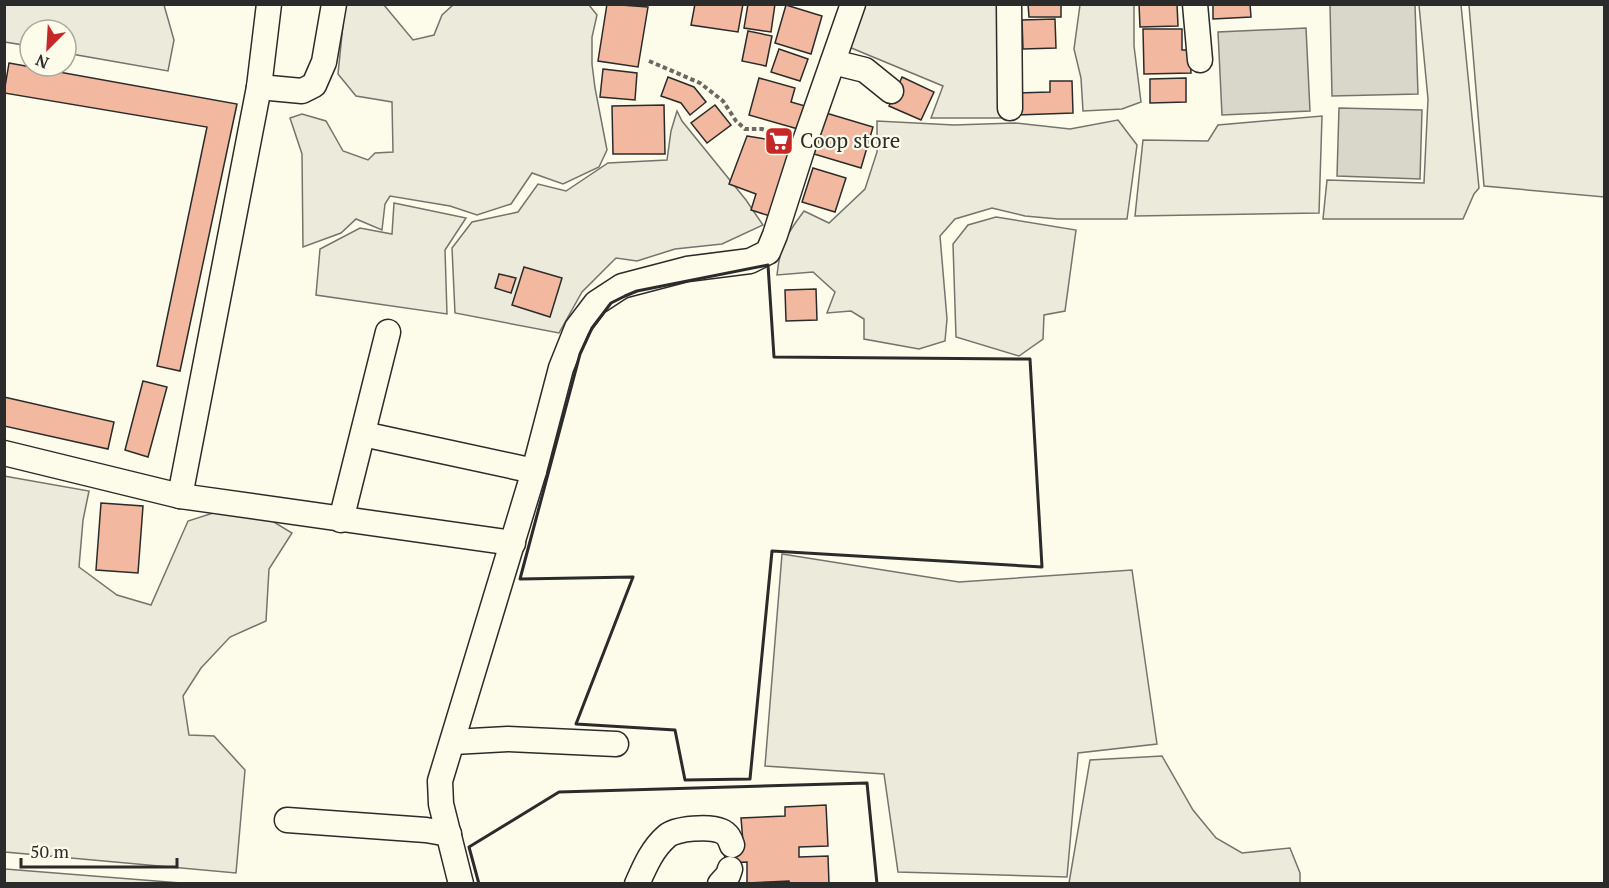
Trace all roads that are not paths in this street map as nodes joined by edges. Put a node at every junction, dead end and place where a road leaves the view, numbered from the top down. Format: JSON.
{"nodes":[{"id":1,"x":269,"y":4,"type":"edge"},
{"id":2,"x":334,"y":4,"type":"edge"},
{"id":3,"x":853,"y":4,"type":"edge"},
{"id":4,"x":1009,"y":4,"type":"edge"},
{"id":5,"x":1195,"y":4,"type":"edge"},
{"id":6,"x":1200,"y":60,"type":"dead end"},
{"id":7,"x":833,"y":62,"type":"junction"},
{"id":8,"x":259,"y":87,"type":"junction"},
{"id":9,"x":891,"y":92,"type":"dead end"},
{"id":10,"x":1010,"y":108,"type":"dead end"},
{"id":11,"x":388,"y":332,"type":"dead end"},
{"id":12,"x":363,"y":434,"type":"junction"},
{"id":13,"x":4,"y":453,"type":"edge"},
{"id":14,"x":534,"y":471,"type":"junction"},
{"id":15,"x":180,"y":496,"type":"junction"},
{"id":16,"x":341,"y":520,"type":"junction"},
{"id":17,"x":513,"y":543,"type":"junction"},
{"id":18,"x":453,"y":742,"type":"junction"},
{"id":19,"x":616,"y":744,"type":"dead end"},
{"id":20,"x":287,"y":820,"type":"dead end"},
{"id":21,"x":449,"y":834,"type":"junction"},
{"id":22,"x":732,"y":845,"type":"dead end"},
{"id":23,"x":461,"y":884,"type":"edge"},
{"id":24,"x":638,"y":884,"type":"edge"}],
"edges":[{"from":1,"to":8,"type":"street"},
{"from":2,"to":8,"type":"street"},
{"from":3,"to":7,"type":"street"},
{"from":4,"to":10,"type":"street"},
{"from":5,"to":6,"type":"street"},
{"from":7,"to":9,"type":"street"},
{"from":7,"to":14,"type":"street"},
{"from":8,"to":15,"type":"street"},
{"from":11,"to":12,"type":"street"},
{"from":12,"to":14,"type":"street"},
{"from":12,"to":16,"type":"street"},
{"from":13,"to":15,"type":"street"},
{"from":14,"to":17,"type":"street"},
{"from":15,"to":16,"type":"street"},
{"from":16,"to":17,"type":"street"},
{"from":17,"to":18,"type":"street"},
{"from":18,"to":19,"type":"street"},
{"from":18,"to":21,"type":"street"},
{"from":20,"to":21,"type":"street"},
{"from":21,"to":23,"type":"street"},
{"from":22,"to":24,"type":"street"}]}
